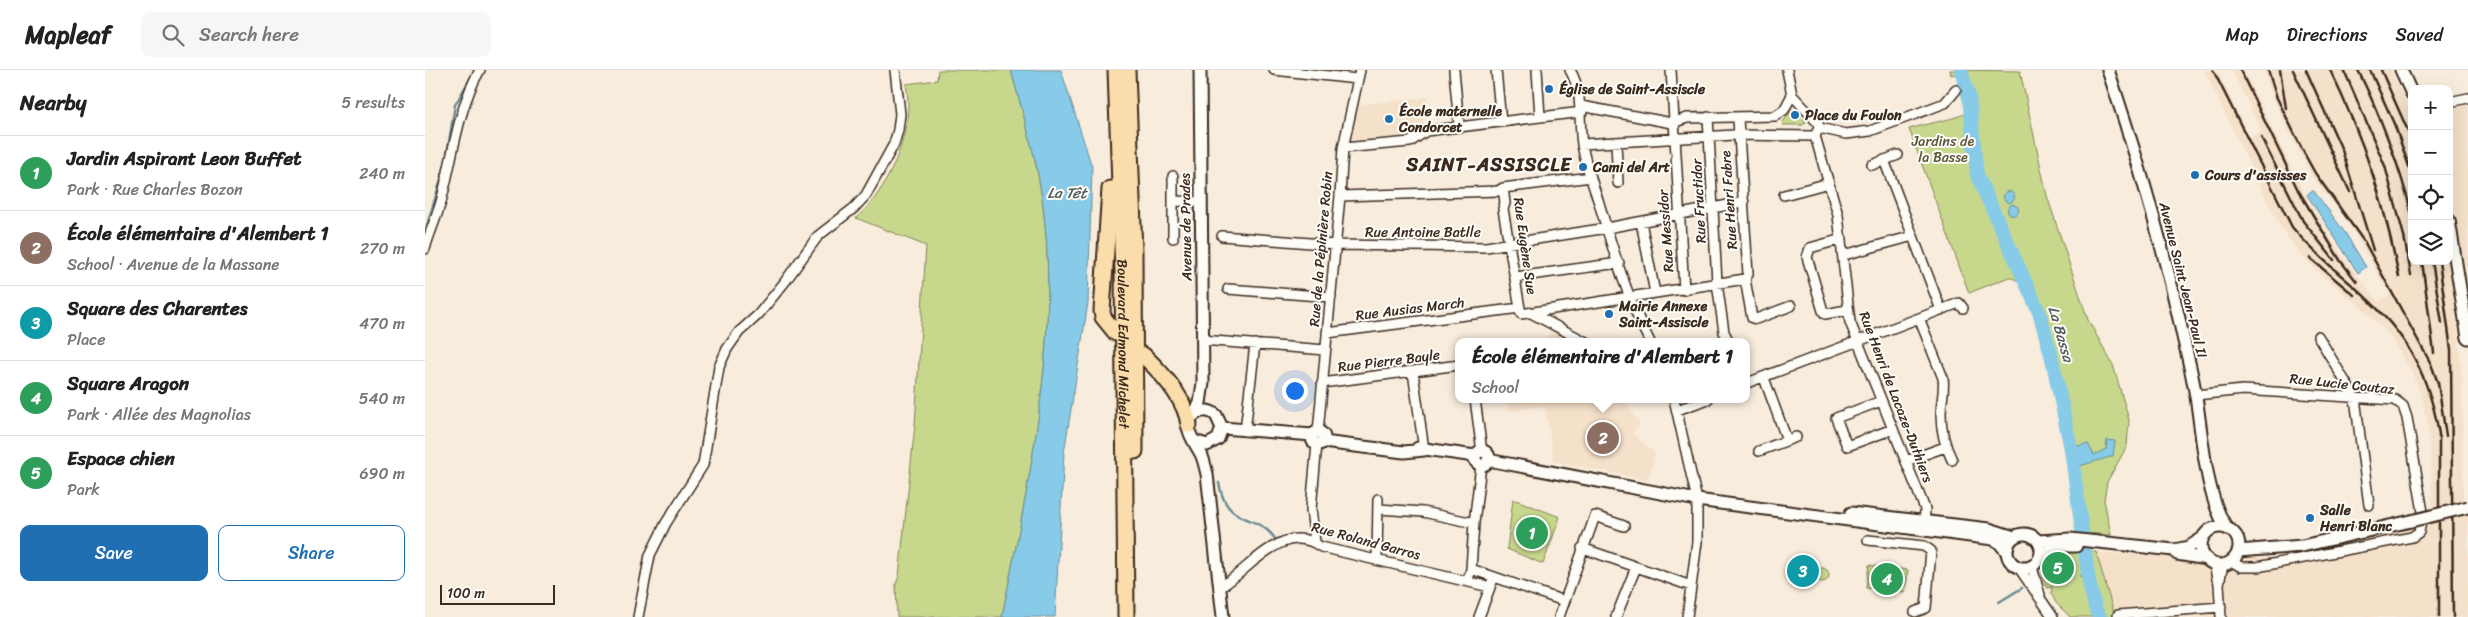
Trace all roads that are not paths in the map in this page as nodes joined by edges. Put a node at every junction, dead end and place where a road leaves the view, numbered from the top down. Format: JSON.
{"nodes":[{"id":1,"x":480,"y":70,"type":"edge"},
{"id":2,"x":895,"y":70,"type":"edge"},
{"id":3,"x":1109,"y":70,"type":"edge"},
{"id":4,"x":1115,"y":70,"type":"edge"},
{"id":5,"x":1127,"y":70,"type":"edge"},
{"id":6,"x":1135,"y":70,"type":"edge"},
{"id":7,"x":1200,"y":70,"type":"edge"},
{"id":8,"x":1275,"y":70,"type":"edge"},
{"id":9,"x":1360,"y":70,"type":"edge"},
{"id":10,"x":1454,"y":70,"type":"edge"},
{"id":11,"x":1496,"y":70,"type":"edge"},
{"id":12,"x":1537,"y":70,"type":"edge"},
{"id":13,"x":1570,"y":70,"type":"edge"},
{"id":14,"x":1671,"y":70,"type":"edge"},
{"id":15,"x":1787,"y":70,"type":"edge"},
{"id":16,"x":2108,"y":70,"type":"edge"},
{"id":17,"x":2401,"y":70,"type":"edge"},
{"id":18,"x":1357,"y":79,"type":"junction"},
{"id":19,"x":2408,"y":85,"type":"edge"},
{"id":20,"x":1956,"y":90,"type":"dead end"},
{"id":21,"x":1791,"y":95,"type":"junction"},
{"id":22,"x":2468,"y":98,"type":"edge"},
{"id":23,"x":2453,"y":101,"type":"edge"},
{"id":24,"x":1581,"y":109,"type":"junction"},
{"id":25,"x":1540,"y":117,"type":"junction"},
{"id":26,"x":1708,"y":117,"type":"junction"},
{"id":27,"x":1738,"y":119,"type":"junction"},
{"id":28,"x":1501,"y":122,"type":"junction"},
{"id":29,"x":1672,"y":123,"type":"junction"},
{"id":30,"x":1459,"y":126,"type":"junction"},
{"id":31,"x":1817,"y":132,"type":"junction"},
{"id":32,"x":1739,"y":135,"type":"junction"},
{"id":33,"x":1709,"y":138,"type":"junction"},
{"id":34,"x":1674,"y":140,"type":"junction"},
{"id":35,"x":1616,"y":143,"type":"junction"},
{"id":36,"x":1582,"y":144,"type":"junction"},
{"id":37,"x":1343,"y":148,"type":"junction"},
{"id":38,"x":1898,"y":154,"type":"dead end"},
{"id":39,"x":1884,"y":160,"type":"junction"},
{"id":40,"x":1872,"y":165,"type":"dead end"},
{"id":41,"x":1173,"y":176,"type":"dead end"},
{"id":42,"x":1591,"y":176,"type":"junction"},
{"id":43,"x":1829,"y":183,"type":"junction"},
{"id":44,"x":1618,"y":184,"type":"dead end"},
{"id":45,"x":1503,"y":188,"type":"junction"},
{"id":46,"x":1784,"y":195,"type":"dead end"},
{"id":47,"x":1340,"y":196,"type":"junction"},
{"id":48,"x":1115,"y":199,"type":"junction"},
{"id":49,"x":1173,"y":202,"type":"junction"},
{"id":50,"x":1201,"y":202,"type":"junction"},
{"id":51,"x":1744,"y":202,"type":"junction"},
{"id":52,"x":1713,"y":209,"type":"junction"},
{"id":53,"x":1678,"y":215,"type":"junction"},
{"id":54,"x":1641,"y":222,"type":"junction"},
{"id":55,"x":1607,"y":228,"type":"junction"},
{"id":56,"x":1222,"y":236,"type":"dead end"},
{"id":57,"x":1913,"y":236,"type":"junction"},
{"id":58,"x":1173,"y":238,"type":"dead end"},
{"id":59,"x":1842,"y":239,"type":"junction"},
{"id":60,"x":2453,"y":239,"type":"edge"},
{"id":61,"x":1510,"y":242,"type":"junction"},
{"id":62,"x":1335,"y":246,"type":"junction"},
{"id":63,"x":425,"y":249,"type":"edge"},
{"id":64,"x":1134,"y":252,"type":"junction"},
{"id":65,"x":2456,"y":254,"type":"junction"},
{"id":66,"x":1843,"y":255,"type":"junction"},
{"id":67,"x":1619,"y":263,"type":"junction"},
{"id":68,"x":1516,"y":278,"type":"junction"},
{"id":69,"x":1745,"y":279,"type":"junction"},
{"id":70,"x":1717,"y":283,"type":"junction"},
{"id":71,"x":1228,"y":289,"type":"dead end"},
{"id":72,"x":1684,"y":290,"type":"junction"},
{"id":73,"x":1655,"y":294,"type":"junction"},
{"id":74,"x":1631,"y":297,"type":"junction"},
{"id":75,"x":1331,"y":298,"type":"junction"},
{"id":76,"x":2468,"y":300,"type":"edge"},
{"id":77,"x":1791,"y":306,"type":"dead end"},
{"id":78,"x":1520,"y":308,"type":"junction"},
{"id":79,"x":1963,"y":308,"type":"dead end"},
{"id":80,"x":1847,"y":310,"type":"junction"},
{"id":81,"x":1941,"y":310,"type":"junction"},
{"id":82,"x":1531,"y":313,"type":"junction"},
{"id":83,"x":1919,"y":318,"type":"junction"},
{"id":84,"x":1116,"y":333,"type":"dead end"},
{"id":85,"x":1327,"y":333,"type":"junction"},
{"id":86,"x":2318,"y":336,"type":"dead end"},
{"id":87,"x":1578,"y":338,"type":"edge"},
{"id":88,"x":1648,"y":338,"type":"edge"},
{"id":89,"x":1727,"y":338,"type":"edge"},
{"id":90,"x":2468,"y":338,"type":"edge"},
{"id":91,"x":1202,"y":340,"type":"junction"},
{"id":92,"x":1857,"y":342,"type":"junction"},
{"id":93,"x":1255,"y":344,"type":"junction"},
{"id":94,"x":1325,"y":350,"type":"junction"},
{"id":95,"x":1143,"y":355,"type":"dead end"},
{"id":96,"x":1455,"y":366,"type":"edge"},
{"id":97,"x":1413,"y":372,"type":"junction"},
{"id":98,"x":1764,"y":378,"type":"junction"},
{"id":99,"x":1750,"y":380,"type":"edge"},
{"id":100,"x":1203,"y":383,"type":"junction"},
{"id":101,"x":1322,"y":383,"type":"junction"},
{"id":102,"x":2195,"y":395,"type":"junction"},
{"id":103,"x":2355,"y":398,"type":"junction"},
{"id":104,"x":1881,"y":400,"type":"junction"},
{"id":105,"x":1475,"y":403,"type":"edge"},
{"id":106,"x":1675,"y":403,"type":"edge"},
{"id":107,"x":1697,"y":403,"type":"edge"},
{"id":108,"x":1677,"y":410,"type":"junction"},
{"id":109,"x":1212,"y":412,"type":"junction"},
{"id":110,"x":1191,"y":420,"type":"junction"},
{"id":111,"x":1222,"y":428,"type":"junction"},
{"id":112,"x":1893,"y":428,"type":"junction"},
{"id":113,"x":1245,"y":431,"type":"junction"},
{"id":114,"x":1318,"y":438,"type":"junction"},
{"id":115,"x":1194,"y":440,"type":"junction"},
{"id":116,"x":1211,"y":444,"type":"junction"},
{"id":117,"x":1945,"y":446,"type":"junction"},
{"id":118,"x":1425,"y":450,"type":"junction"},
{"id":119,"x":1759,"y":451,"type":"dead end"},
{"id":120,"x":1482,"y":458,"type":"junction"},
{"id":121,"x":1952,"y":460,"type":"dead end"},
{"id":122,"x":1906,"y":462,"type":"junction"},
{"id":123,"x":1207,"y":474,"type":"junction"},
{"id":124,"x":1697,"y":500,"type":"junction"},
{"id":125,"x":2214,"y":500,"type":"junction"},
{"id":126,"x":2369,"y":505,"type":"dead end"},
{"id":127,"x":2468,"y":507,"type":"edge"},
{"id":128,"x":1793,"y":512,"type":"junction"},
{"id":129,"x":1474,"y":523,"type":"junction"},
{"id":130,"x":1624,"y":526,"type":"dead end"},
{"id":131,"x":1924,"y":526,"type":"junction"},
{"id":132,"x":2228,"y":529,"type":"junction"},
{"id":133,"x":2206,"y":534,"type":"junction"},
{"id":134,"x":2014,"y":537,"type":"junction"},
{"id":135,"x":1868,"y":540,"type":"dead end"},
{"id":136,"x":2038,"y":541,"type":"junction"},
{"id":137,"x":1315,"y":542,"type":"junction"},
{"id":138,"x":2070,"y":542,"type":"junction"},
{"id":139,"x":2096,"y":544,"type":"junction"},
{"id":140,"x":1583,"y":548,"type":"junction"},
{"id":141,"x":2007,"y":552,"type":"junction"},
{"id":142,"x":2041,"y":554,"type":"junction"},
{"id":143,"x":2225,"y":557,"type":"junction"},
{"id":144,"x":1377,"y":560,"type":"junction"},
{"id":145,"x":2032,"y":566,"type":"junction"},
{"id":146,"x":1636,"y":567,"type":"junction"},
{"id":147,"x":2019,"y":568,"type":"junction"},
{"id":148,"x":1471,"y":569,"type":"junction"},
{"id":149,"x":1493,"y":576,"type":"junction"},
{"id":150,"x":1468,"y":580,"type":"junction"},
{"id":151,"x":1691,"y":586,"type":"junction"},
{"id":152,"x":1490,"y":587,"type":"junction"},
{"id":153,"x":1219,"y":588,"type":"junction"},
{"id":154,"x":1564,"y":601,"type":"junction"},
{"id":155,"x":2043,"y":602,"type":"junction"},
{"id":156,"x":2221,"y":607,"type":"junction"},
{"id":157,"x":1915,"y":612,"type":"dead end"},
{"id":158,"x":2118,"y":615,"type":"dead end"},
{"id":159,"x":638,"y":617,"type":"edge"},
{"id":160,"x":1126,"y":617,"type":"edge"},
{"id":161,"x":1136,"y":617,"type":"edge"},
{"id":162,"x":1223,"y":617,"type":"edge"},
{"id":163,"x":1479,"y":617,"type":"edge"},
{"id":164,"x":1559,"y":617,"type":"edge"},
{"id":165,"x":1617,"y":617,"type":"edge"},
{"id":166,"x":1687,"y":617,"type":"edge"},
{"id":167,"x":2053,"y":617,"type":"edge"},
{"id":168,"x":2221,"y":617,"type":"edge"}],
"edges":[{"from":1,"to":63,"type":"street"},
{"from":2,"to":159,"type":"street"},
{"from":3,"to":48,"type":"highway"},
{"from":4,"to":48,"type":"highway","name":"Boulevard Edmond Michelet"},
{"from":5,"to":64,"type":"highway","name":"Boulevard Edmond Michelet"},
{"from":6,"to":64,"type":"highway"},
{"from":7,"to":50,"type":"main road","name":"Avenue de Prades"},
{"from":8,"to":18,"type":"street"},
{"from":9,"to":18,"type":"street","name":"Rue de la Pépinière Robin"},
{"from":10,"to":30,"type":"street"},
{"from":11,"to":28,"type":"street"},
{"from":12,"to":25,"type":"street"},
{"from":13,"to":24,"type":"street"},
{"from":14,"to":29,"type":"street","name":"Rue Messidor"},
{"from":15,"to":21,"type":"street"},
{"from":16,"to":102,"type":"main road","name":"Avenue Saint Jean-Paul II"},
{"from":17,"to":19,"type":"main road"},
{"from":18,"to":37,"type":"street","name":"Rue de la Pépinière Robin"},
{"from":20,"to":31,"type":"street"},
{"from":21,"to":27,"type":"street"},
{"from":21,"to":31,"type":"street"},
{"from":22,"to":23,"type":"street"},
{"from":24,"to":25,"type":"street"},
{"from":24,"to":29,"type":"street"},
{"from":24,"to":36,"type":"street"},
{"from":25,"to":28,"type":"street"},
{"from":26,"to":27,"type":"street"},
{"from":26,"to":29,"type":"street"},
{"from":26,"to":33,"type":"street","name":"Rue Fructidor"},
{"from":27,"to":32,"type":"street","name":"Rue Henri Fabre"},
{"from":28,"to":30,"type":"street"},
{"from":29,"to":34,"type":"street","name":"Rue Messidor"},
{"from":30,"to":37,"type":"street"},
{"from":31,"to":32,"type":"street"},
{"from":31,"to":43,"type":"street","name":"Rue Henri de Lacaze-Duthiers"},
{"from":32,"to":33,"type":"street"},
{"from":32,"to":51,"type":"street","name":"Rue Henri Fabre"},
{"from":33,"to":34,"type":"street"},
{"from":33,"to":52,"type":"street","name":"Rue Fructidor"},
{"from":34,"to":35,"type":"street"},
{"from":34,"to":53,"type":"street","name":"Rue Messidor"},
{"from":35,"to":36,"type":"street"},
{"from":35,"to":44,"type":"street"},
{"from":36,"to":42,"type":"street"},
{"from":37,"to":47,"type":"street","name":"Rue de la Pépinière Robin"},
{"from":38,"to":39,"type":"street"},
{"from":39,"to":40,"type":"street"},
{"from":39,"to":57,"type":"street"},
{"from":41,"to":49,"type":"street"},
{"from":42,"to":45,"type":"street"},
{"from":42,"to":55,"type":"street"},
{"from":43,"to":46,"type":"street"},
{"from":43,"to":59,"type":"street","name":"Rue Henri de Lacaze-Duthiers"},
{"from":45,"to":47,"type":"street"},
{"from":45,"to":61,"type":"street","name":"Rue Eugène Sue"},
{"from":47,"to":62,"type":"street","name":"Rue de la Pépinière Robin"},
{"from":48,"to":84,"type":"highway"},
{"from":48,"to":160,"type":"highway","name":"Boulevard Edmond Michelet"},
{"from":49,"to":50,"type":"street"},
{"from":49,"to":58,"type":"street"},
{"from":50,"to":91,"type":"main road","name":"Avenue de Prades"},
{"from":51,"to":52,"type":"street","name":"Rue Antoine Batlle"},
{"from":51,"to":69,"type":"street","name":"Rue Henri Fabre"},
{"from":52,"to":53,"type":"street","name":"Rue Antoine Batlle"},
{"from":52,"to":70,"type":"street","name":"Rue Fructidor"},
{"from":53,"to":54,"type":"street","name":"Rue Antoine Batlle"},
{"from":53,"to":72,"type":"street","name":"Rue Messidor"},
{"from":54,"to":55,"type":"street","name":"Rue Antoine Batlle"},
{"from":54,"to":73,"type":"street"},
{"from":55,"to":61,"type":"street","name":"Rue Antoine Batlle"},
{"from":55,"to":67,"type":"street"},
{"from":56,"to":62,"type":"street","name":"Rue Antoine Batlle"},
{"from":57,"to":66,"type":"street"},
{"from":57,"to":81,"type":"street"},
{"from":59,"to":66,"type":"street","name":"Rue Henri de Lacaze-Duthiers"},
{"from":59,"to":80,"type":"street"},
{"from":60,"to":65,"type":"main road"},
{"from":61,"to":62,"type":"street","name":"Rue Antoine Batlle"},
{"from":61,"to":68,"type":"street","name":"Rue Eugène Sue"},
{"from":62,"to":75,"type":"street","name":"Rue de la Pépinière Robin"},
{"from":64,"to":161,"type":"highway","name":"Boulevard Edmond Michelet"},
{"from":65,"to":76,"type":"main road"},
{"from":65,"to":90,"type":"main road"},
{"from":66,"to":80,"type":"street","name":"Rue Henri de Lacaze-Duthiers"},
{"from":67,"to":68,"type":"street"},
{"from":67,"to":74,"type":"street"},
{"from":68,"to":78,"type":"street","name":"Rue Eugène Sue"},
{"from":69,"to":70,"type":"street"},
{"from":69,"to":77,"type":"street","name":"Rue Henri Fabre"},
{"from":70,"to":72,"type":"street"},
{"from":70,"to":89,"type":"street","name":"Rue Fructidor"},
{"from":71,"to":75,"type":"street"},
{"from":72,"to":73,"type":"street"},
{"from":73,"to":74,"type":"street"},
{"from":74,"to":82,"type":"street"},
{"from":74,"to":88,"type":"street"},
{"from":75,"to":85,"type":"street","name":"Rue de la Pépinière Robin"},
{"from":78,"to":82,"type":"street"},
{"from":78,"to":85,"type":"street","name":"Rue Ausias March"},
{"from":79,"to":81,"type":"street"},
{"from":80,"to":92,"type":"street","name":"Rue Henri de Lacaze-Duthiers"},
{"from":81,"to":83,"type":"street"},
{"from":82,"to":87,"type":"street"},
{"from":83,"to":92,"type":"street"},
{"from":83,"to":117,"type":"street"},
{"from":85,"to":94,"type":"street","name":"Rue de la Pépinière Robin"},
{"from":86,"to":103,"type":"street"},
{"from":91,"to":93,"type":"street"},
{"from":91,"to":100,"type":"main road","name":"Avenue de Prades"},
{"from":92,"to":98,"type":"street"},
{"from":92,"to":104,"type":"street","name":"Rue Henri de Lacaze-Duthiers"},
{"from":93,"to":94,"type":"street"},
{"from":93,"to":113,"type":"street"},
{"from":94,"to":101,"type":"street","name":"Rue de la Pépinière Robin"},
{"from":95,"to":110,"type":"highway"},
{"from":96,"to":97,"type":"street","name":"Rue Pierre Bayle"},
{"from":97,"to":101,"type":"street","name":"Rue Pierre Bayle"},
{"from":97,"to":118,"type":"street"},
{"from":98,"to":99,"type":"street"},
{"from":98,"to":119,"type":"street"},
{"from":100,"to":109,"type":"main road","name":"Avenue de Prades"},
{"from":100,"to":110,"type":"main road","name":"Avenue de Prades"},
{"from":101,"to":114,"type":"street","name":"Rue de la Pépinière Robin"},
{"from":102,"to":103,"type":"street","name":"Rue Lucie Coutaz"},
{"from":102,"to":125,"type":"main road","name":"Avenue Saint Jean-Paul II"},
{"from":103,"to":126,"type":"street"},
{"from":103,"to":143,"type":"street","name":"Rue Lucie Coutaz"},
{"from":104,"to":112,"type":"street","name":"Rue Henri de Lacaze-Duthiers"},
{"from":104,"to":112,"type":"street"},
{"from":105,"to":120,"type":"street"},
{"from":106,"to":108,"type":"street"},
{"from":107,"to":108,"type":"street"},
{"from":108,"to":124,"type":"street"},
{"from":109,"to":110,"type":"main road"},
{"from":109,"to":111,"type":"main road"},
{"from":110,"to":115,"type":"main road"},
{"from":111,"to":113,"type":"main road"},
{"from":111,"to":116,"type":"main road"},
{"from":112,"to":122,"type":"street","name":"Rue Henri de Lacaze-Duthiers"},
{"from":113,"to":114,"type":"main road"},
{"from":114,"to":118,"type":"main road"},
{"from":114,"to":137,"type":"street","name":"Rue de la Pépinière Robin"},
{"from":115,"to":116,"type":"main road"},
{"from":115,"to":123,"type":"main road"},
{"from":116,"to":123,"type":"main road"},
{"from":117,"to":121,"type":"street"},
{"from":117,"to":122,"type":"street"},
{"from":118,"to":120,"type":"main road"},
{"from":120,"to":124,"type":"main road"},
{"from":120,"to":129,"type":"street"},
{"from":122,"to":131,"type":"street","name":"Rue Henri de Lacaze-Duthiers"},
{"from":123,"to":153,"type":"main road"},
{"from":124,"to":128,"type":"main road"},
{"from":124,"to":151,"type":"street"},
{"from":125,"to":132,"type":"main road"},
{"from":125,"to":133,"type":"main road"},
{"from":127,"to":143,"type":"main road","bridge":true},
{"from":128,"to":131,"type":"main road"},
{"from":128,"to":131,"type":"main road"},
{"from":129,"to":144,"type":"street"},
{"from":129,"to":148,"type":"street"},
{"from":130,"to":140,"type":"street"},
{"from":131,"to":134,"type":"main road"},
{"from":131,"to":141,"type":"main road"},
{"from":132,"to":133,"type":"main road"},
{"from":132,"to":143,"type":"main road"},
{"from":133,"to":139,"type":"main road"},
{"from":133,"to":143,"type":"main road"},
{"from":134,"to":136,"type":"main road"},
{"from":134,"to":141,"type":"main road"},
{"from":135,"to":157,"type":"street"},
{"from":136,"to":138,"type":"main road"},
{"from":136,"to":142,"type":"main road"},
{"from":137,"to":144,"type":"street","name":"Rue Roland Garros"},
{"from":137,"to":153,"type":"street","name":"Rue Roland Garros"},
{"from":138,"to":139,"type":"main road"},
{"from":138,"to":142,"type":"main road"},
{"from":139,"to":143,"type":"main road"},
{"from":140,"to":146,"type":"street"},
{"from":140,"to":154,"type":"street"},
{"from":141,"to":147,"type":"main road"},
{"from":142,"to":145,"type":"main road"},
{"from":143,"to":156,"type":"street"},
{"from":144,"to":150,"type":"street","name":"Rue Roland Garros"},
{"from":145,"to":147,"type":"main road"},
{"from":145,"to":155,"type":"street"},
{"from":146,"to":151,"type":"street"},
{"from":146,"to":165,"type":"street"},
{"from":147,"to":155,"type":"street"},
{"from":148,"to":149,"type":"street"},
{"from":148,"to":150,"type":"street"},
{"from":149,"to":152,"type":"street"},
{"from":149,"to":154,"type":"street"},
{"from":150,"to":152,"type":"street","name":"Rue Roland Garros"},
{"from":151,"to":166,"type":"street"},
{"from":152,"to":163,"type":"street"},
{"from":153,"to":162,"type":"main road"},
{"from":154,"to":164,"type":"street"},
{"from":155,"to":167,"type":"street"},
{"from":156,"to":158,"type":"street"},
{"from":156,"to":168,"type":"street"}]}
